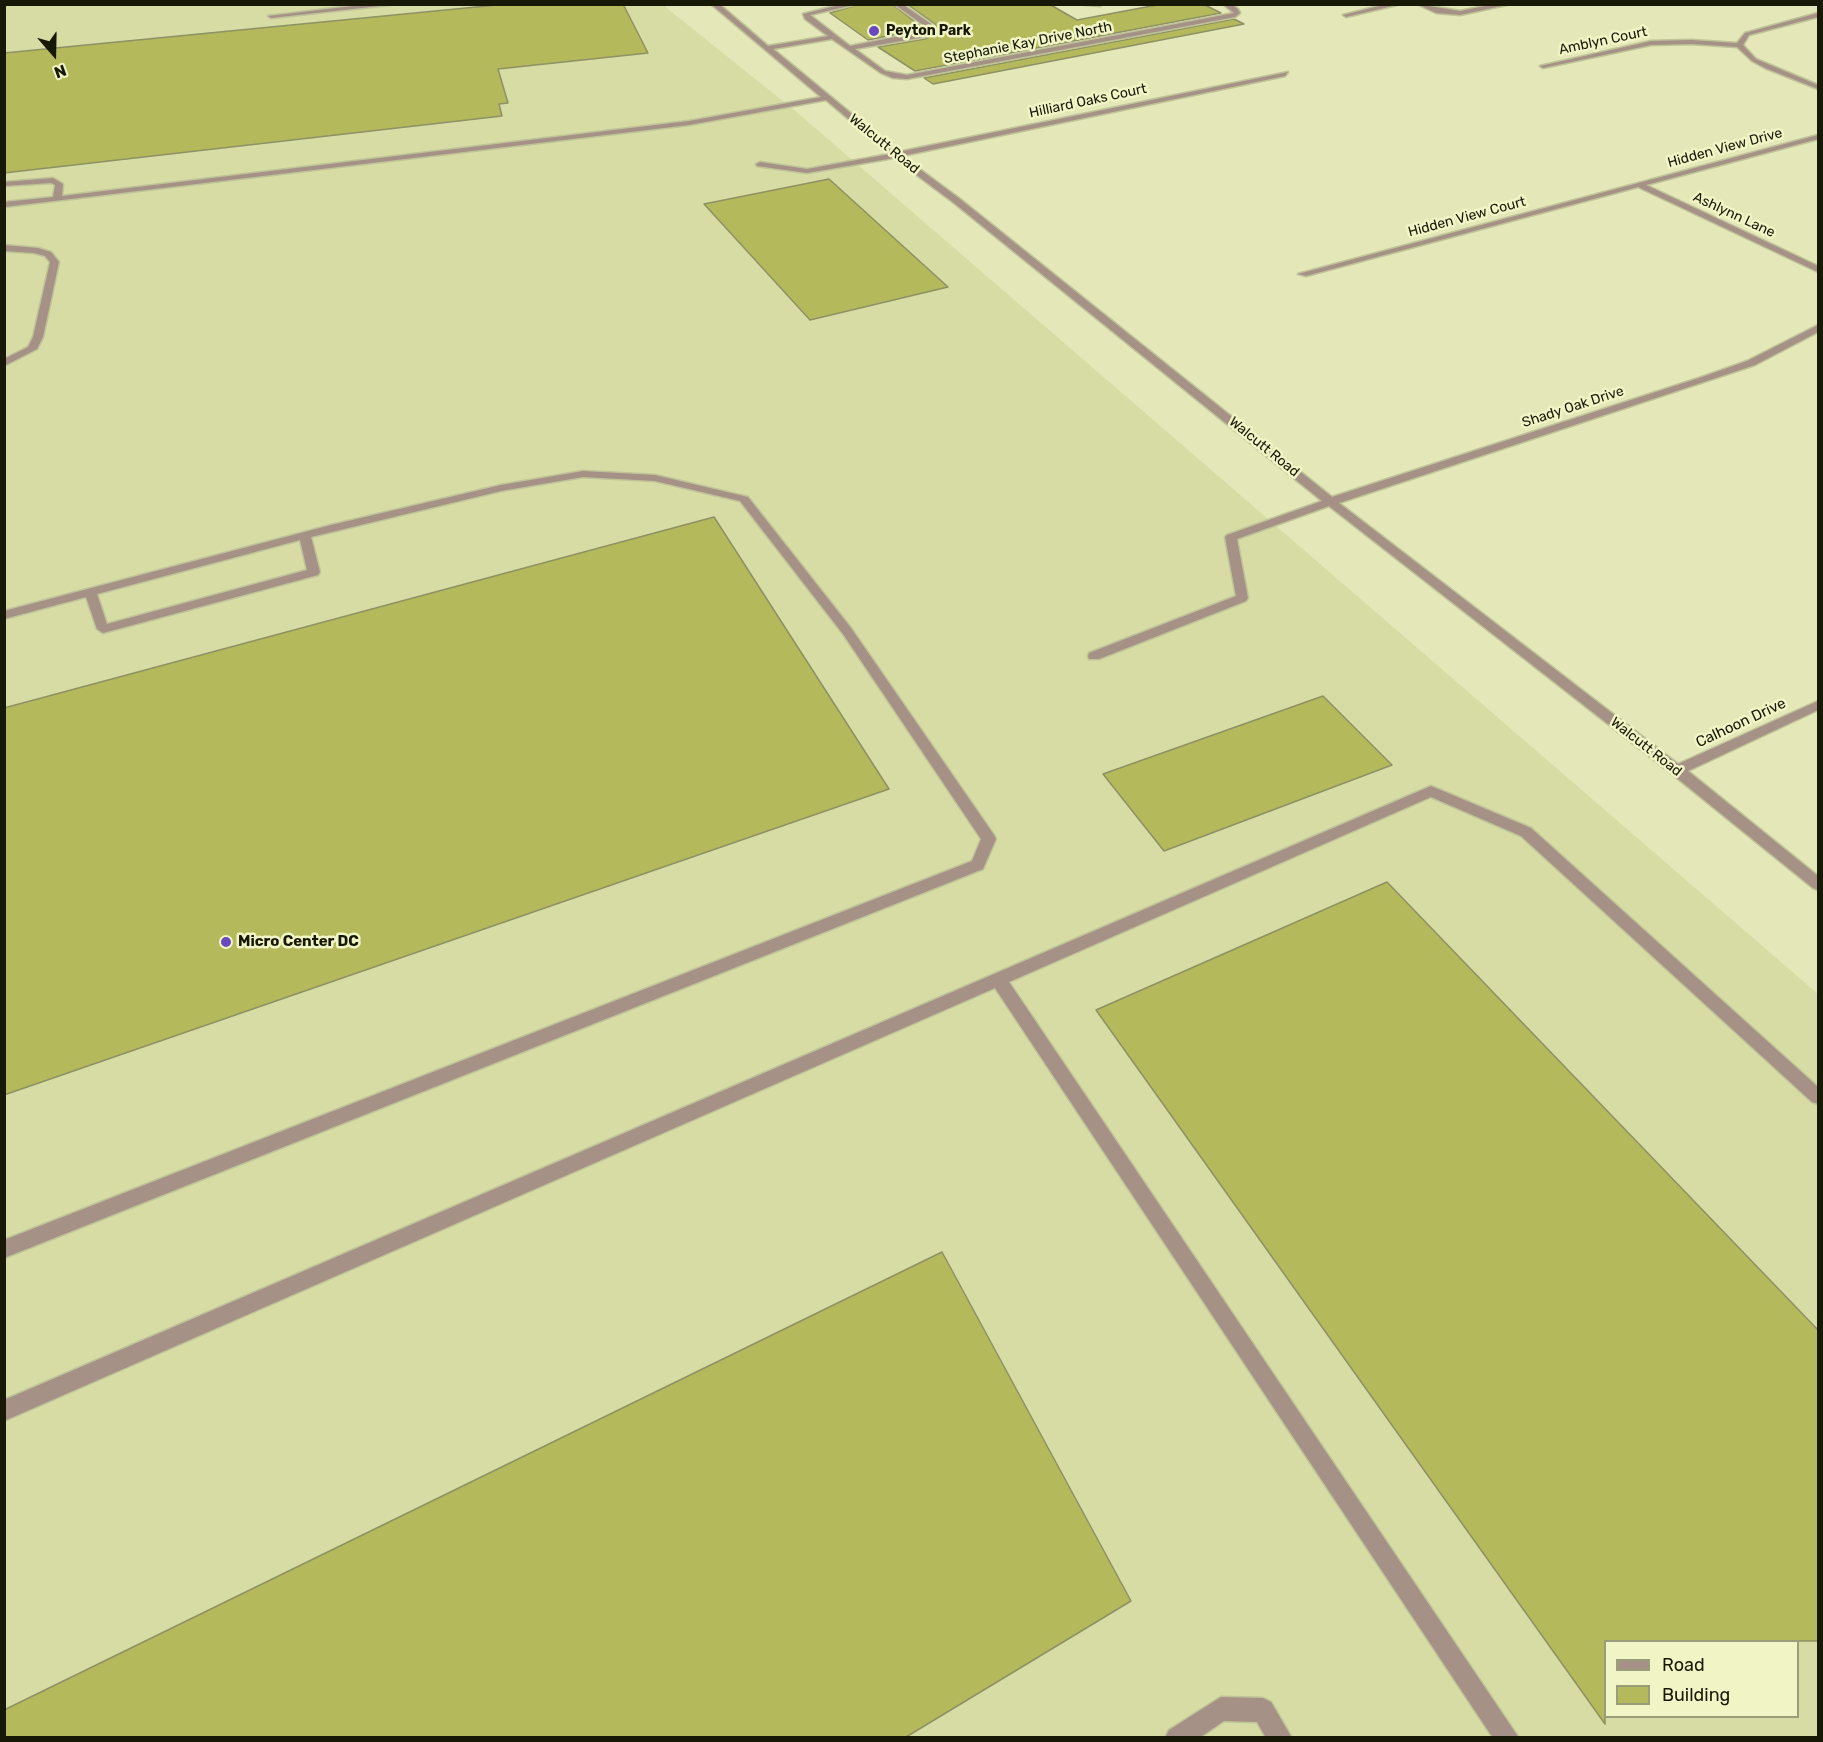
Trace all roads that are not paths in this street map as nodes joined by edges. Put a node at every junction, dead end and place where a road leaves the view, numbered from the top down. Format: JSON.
{"nodes":[{"id":1,"x":395,"y":4,"type":"edge"},
{"id":2,"x":714,"y":4,"type":"edge"},
{"id":3,"x":855,"y":4,"type":"edge"},
{"id":4,"x":897,"y":4,"type":"edge"},
{"id":5,"x":1078,"y":4,"type":"edge"},
{"id":6,"x":1100,"y":4,"type":"edge"},
{"id":7,"x":1226,"y":4,"type":"edge"},
{"id":8,"x":1398,"y":4,"type":"edge"},
{"id":9,"x":1420,"y":4,"type":"edge"},
{"id":10,"x":1508,"y":4,"type":"edge"},
{"id":11,"x":1346,"y":15,"type":"dead end"},
{"id":12,"x":1818,"y":15,"type":"edge"},
{"id":13,"x":272,"y":16,"type":"dead end"},
{"id":14,"x":833,"y":37,"type":"junction"},
{"id":15,"x":1739,"y":45,"type":"junction"},
{"id":16,"x":767,"y":48,"type":"junction"},
{"id":17,"x":849,"y":48,"type":"junction"},
{"id":18,"x":1543,"y":66,"type":"dead end"},
{"id":19,"x":1286,"y":74,"type":"dead end"},
{"id":20,"x":1818,"y":87,"type":"edge"},
{"id":21,"x":827,"y":98,"type":"junction"},
{"id":22,"x":1818,"y":137,"type":"edge"},
{"id":23,"x":896,"y":155,"type":"junction"},
{"id":24,"x":760,"y":164,"type":"dead end"},
{"id":25,"x":4,"y":184,"type":"edge"},
{"id":26,"x":1639,"y":185,"type":"junction"},
{"id":27,"x":57,"y":199,"type":"junction"},
{"id":28,"x":4,"y":205,"type":"edge"},
{"id":29,"x":4,"y":248,"type":"edge"},
{"id":30,"x":1818,"y":269,"type":"edge"},
{"id":31,"x":1303,"y":274,"type":"dead end"},
{"id":32,"x":1818,"y":328,"type":"edge"},
{"id":33,"x":4,"y":363,"type":"edge"},
{"id":34,"x":1331,"y":502,"type":"junction"},
{"id":35,"x":305,"y":536,"type":"junction"},
{"id":36,"x":90,"y":592,"type":"junction"},
{"id":37,"x":4,"y":615,"type":"edge"},
{"id":38,"x":1094,"y":656,"type":"dead end"},
{"id":39,"x":1818,"y":705,"type":"edge"},
{"id":40,"x":1677,"y":770,"type":"junction"},
{"id":41,"x":1818,"y":884,"type":"edge"},
{"id":42,"x":998,"y":979,"type":"junction"},
{"id":43,"x":1818,"y":1097,"type":"edge"},
{"id":44,"x":4,"y":1249,"type":"edge"},
{"id":45,"x":4,"y":1411,"type":"edge"},
{"id":46,"x":1177,"y":1737,"type":"edge"},
{"id":47,"x":1280,"y":1737,"type":"edge"},
{"id":48,"x":1507,"y":1737,"type":"edge"}],
"edges":[{"from":1,"to":13,"type":"street"},
{"from":2,"to":16,"type":"street","name":"Walcutt Road"},
{"from":3,"to":14,"type":"street","name":"Stephanie Kay Drive North"},
{"from":4,"to":17,"type":"street"},
{"from":5,"to":6,"type":"street"},
{"from":7,"to":17,"type":"street","name":"Stephanie Kay Drive North"},
{"from":8,"to":11,"type":"street"},
{"from":9,"to":10,"type":"street"},
{"from":12,"to":15,"type":"street"},
{"from":14,"to":16,"type":"street"},
{"from":14,"to":17,"type":"street","name":"Stephanie Kay Drive North"},
{"from":15,"to":18,"type":"street","name":"Amblyn Court"},
{"from":15,"to":20,"type":"street"},
{"from":16,"to":21,"type":"street","name":"Walcutt Road"},
{"from":19,"to":23,"type":"street","name":"Hilliard Oaks Court"},
{"from":21,"to":23,"type":"street","name":"Walcutt Road"},
{"from":21,"to":27,"type":"street"},
{"from":22,"to":26,"type":"street","name":"Hidden View Drive"},
{"from":23,"to":24,"type":"street","name":"Hilliard Oaks Court"},
{"from":23,"to":34,"type":"street","name":"Walcutt Road"},
{"from":25,"to":27,"type":"street"},
{"from":26,"to":30,"type":"street","name":"Ashlynn Lane"},
{"from":26,"to":31,"type":"street","name":"Hidden View Court"},
{"from":27,"to":28,"type":"street"},
{"from":29,"to":33,"type":"street"},
{"from":32,"to":34,"type":"street","name":"Shady Oak Drive"},
{"from":34,"to":38,"type":"street","name":"Shady Oak Drive"},
{"from":34,"to":40,"type":"street","name":"Walcutt Road"},
{"from":35,"to":36,"type":"street"},
{"from":35,"to":36,"type":"street"},
{"from":35,"to":44,"type":"street"},
{"from":36,"to":37,"type":"street"},
{"from":39,"to":40,"type":"street","name":"Calhoon Drive"},
{"from":40,"to":41,"type":"street","name":"Walcutt Road"},
{"from":42,"to":43,"type":"street"},
{"from":42,"to":45,"type":"street"},
{"from":42,"to":48,"type":"street"},
{"from":46,"to":47,"type":"street"}]}
